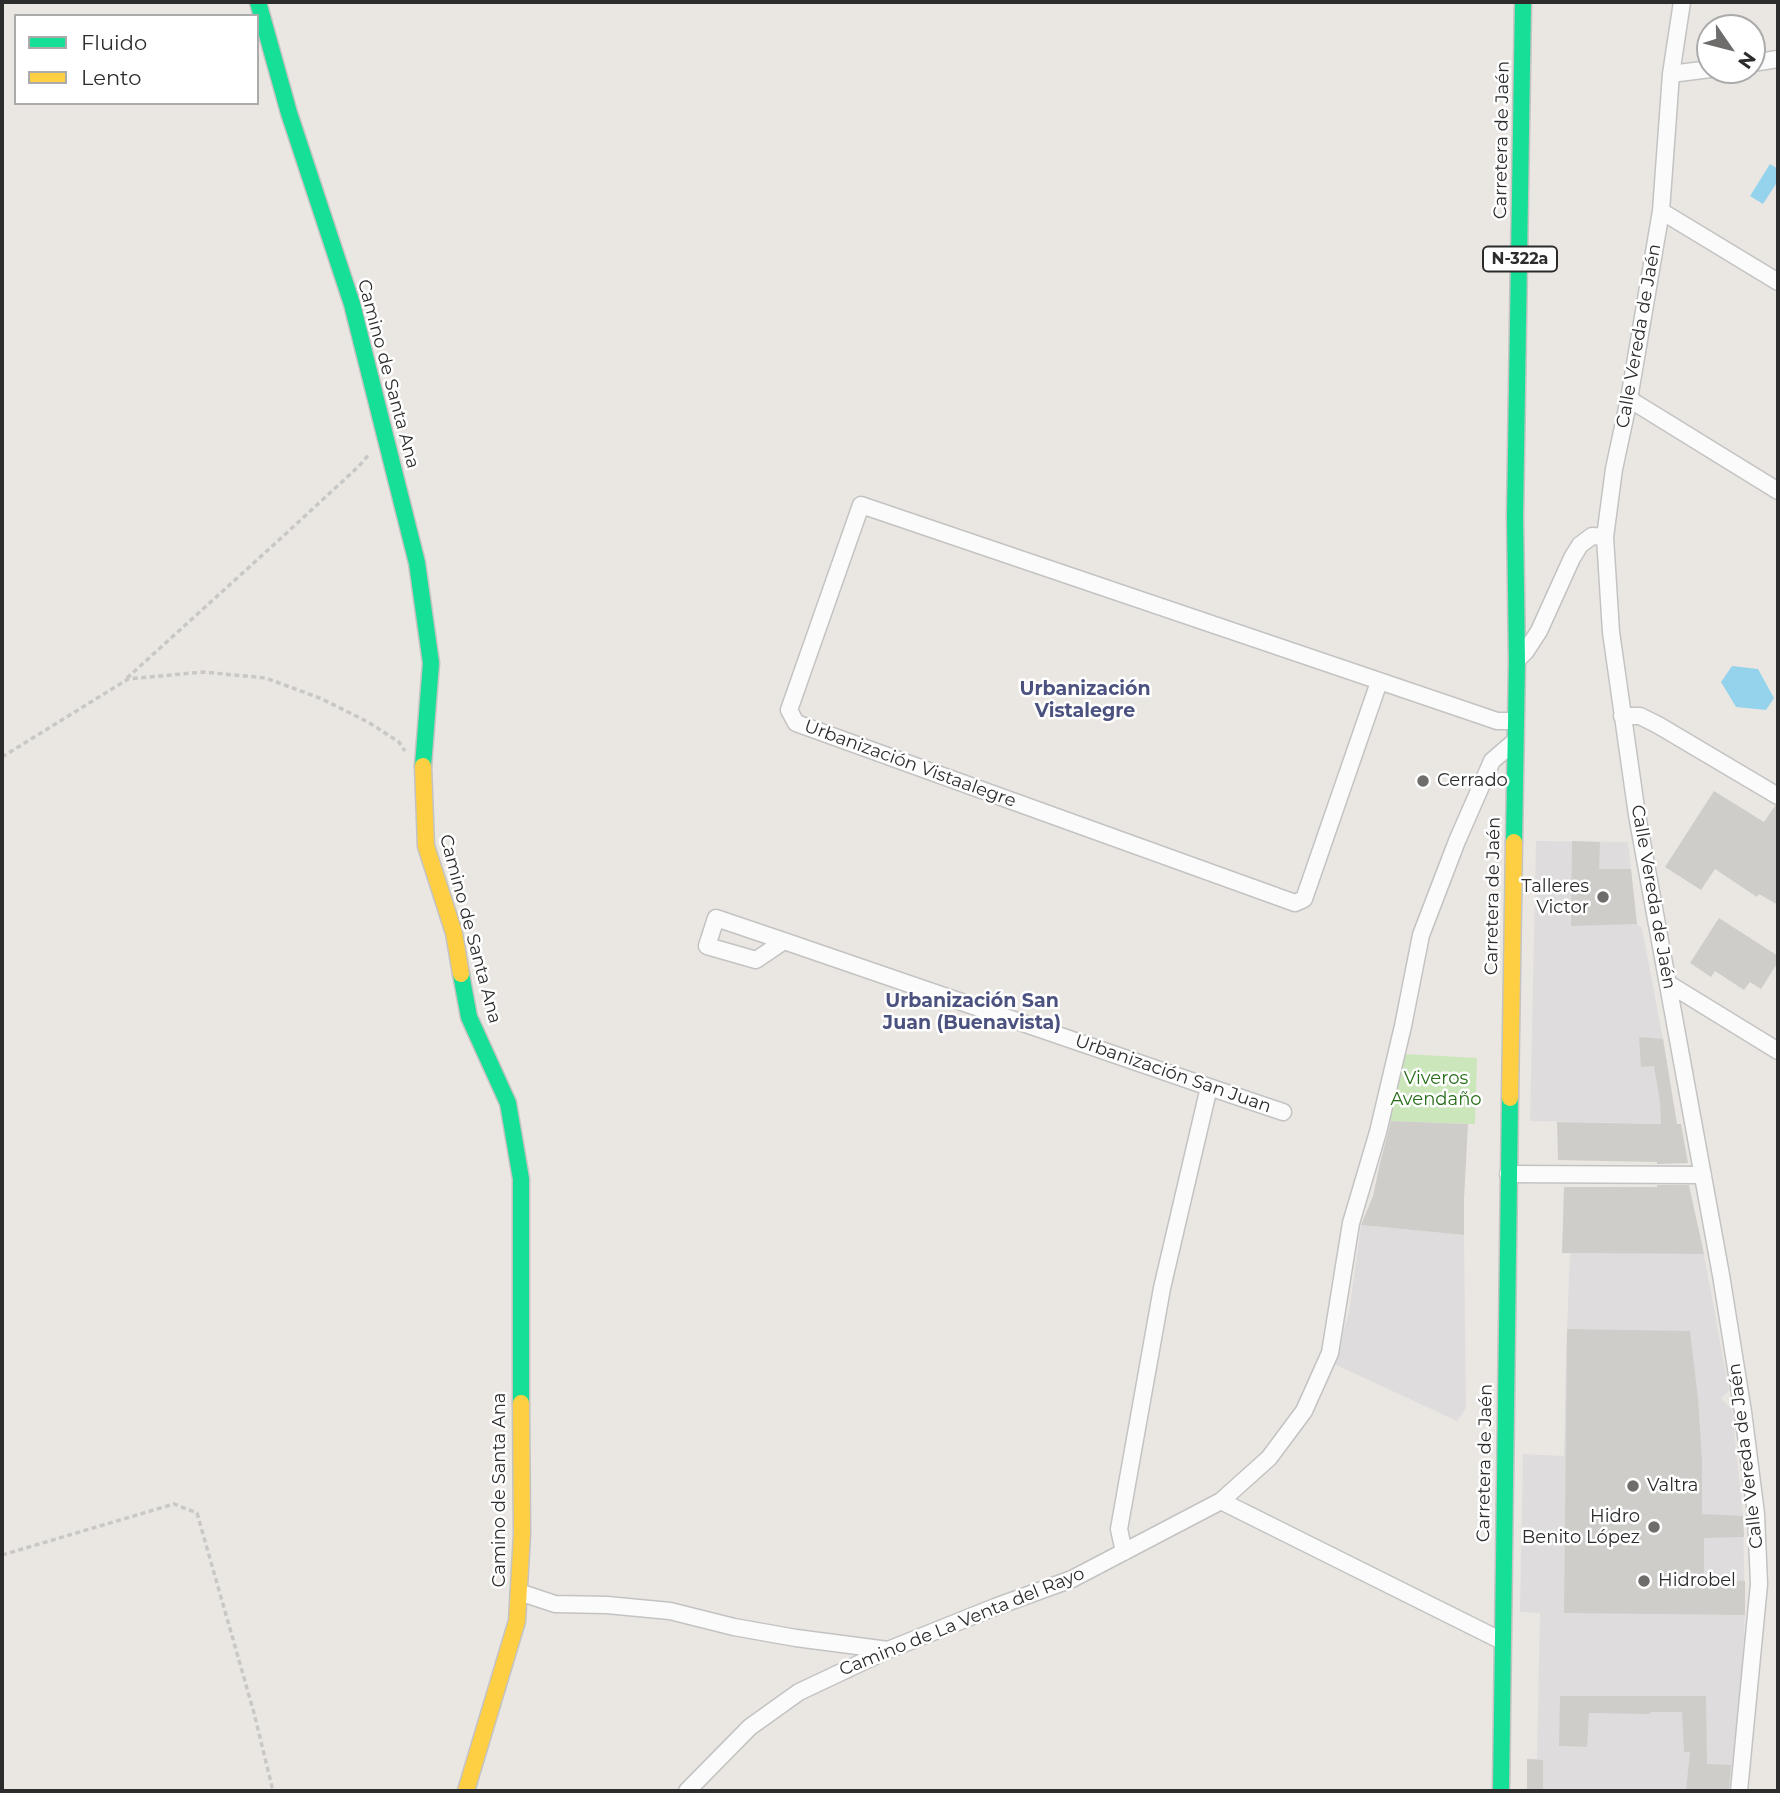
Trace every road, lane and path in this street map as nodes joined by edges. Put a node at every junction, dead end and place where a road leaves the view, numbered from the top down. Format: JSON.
{"nodes":[{"id":1,"x":258,"y":2,"type":"edge"},
{"id":2,"x":1523,"y":2,"type":"edge"},
{"id":3,"x":1682,"y":2,"type":"edge"},
{"id":4,"x":1696,"y":71,"type":"edge"},
{"id":5,"x":1671,"y":74,"type":"junction"},
{"id":6,"x":1661,"y":211,"type":"junction"},
{"id":7,"x":1778,"y":282,"type":"edge"},
{"id":8,"x":1629,"y":399,"type":"junction"},
{"id":9,"x":385,"y":435,"type":"junction"},
{"id":10,"x":1778,"y":491,"type":"edge"},
{"id":11,"x":1605,"y":537,"type":"junction"},
{"id":12,"x":1517,"y":661,"type":"junction"},
{"id":13,"x":122,"y":682,"type":"junction"},
{"id":14,"x":1380,"y":682,"type":"junction"},
{"id":15,"x":1622,"y":716,"type":"junction"},
{"id":16,"x":1516,"y":721,"type":"junction"},
{"id":17,"x":1515,"y":741,"type":"junction"},
{"id":18,"x":2,"y":757,"type":"edge"},
{"id":19,"x":422,"y":775,"type":"junction"},
{"id":20,"x":1778,"y":796,"type":"edge"},
{"id":21,"x":784,"y":940,"type":"dead end"},
{"id":22,"x":1669,"y":984,"type":"junction"},
{"id":23,"x":1778,"y":1051,"type":"edge"},
{"id":24,"x":1209,"y":1087,"type":"junction"},
{"id":25,"x":1283,"y":1112,"type":"dead end"},
{"id":26,"x":1508,"y":1174,"type":"junction"},
{"id":27,"x":1703,"y":1175,"type":"junction"},
{"id":28,"x":1222,"y":1501,"type":"junction"},
{"id":29,"x":1124,"y":1552,"type":"junction"},
{"id":30,"x":2,"y":1555,"type":"edge"},
{"id":31,"x":519,"y":1592,"type":"junction"},
{"id":32,"x":1502,"y":1641,"type":"junction"},
{"id":33,"x":888,"y":1650,"type":"junction"},
{"id":34,"x":273,"y":1791,"type":"edge"},
{"id":35,"x":466,"y":1791,"type":"edge"},
{"id":36,"x":687,"y":1791,"type":"edge"},
{"id":37,"x":1501,"y":1791,"type":"edge"},
{"id":38,"x":1739,"y":1791,"type":"edge"}],
"edges":[{"from":1,"to":9,"type":"main road","name":"Camino de Santa Ana"},
{"from":2,"to":12,"type":"main road","name":"Carretera de Jaén","number":"N-322a"},
{"from":3,"to":5,"type":"street","name":"Calle Vereda de Jaén"},
{"from":4,"to":5,"type":"street"},
{"from":5,"to":6,"type":"street","name":"Calle Vereda de Jaén"},
{"from":6,"to":7,"type":"street"},
{"from":6,"to":8,"type":"street","name":"Calle Vereda de Jaén"},
{"from":8,"to":10,"type":"street"},
{"from":8,"to":11,"type":"street","name":"Calle Vereda de Jaén"},
{"from":9,"to":13,"type":"path"},
{"from":9,"to":19,"type":"main road","name":"Camino de Santa Ana"},
{"from":11,"to":12,"type":"street"},
{"from":11,"to":15,"type":"street","name":"Calle Vereda de Jaén"},
{"from":12,"to":16,"type":"main road","name":"Carretera de Jaén","number":"N-322a"},
{"from":13,"to":18,"type":"path"},
{"from":13,"to":19,"type":"path"},
{"from":14,"to":14,"type":"street","name":"Urbanización Vistaalegre"},
{"from":14,"to":16,"type":"street","name":"Urbanización Vistaalegre"},
{"from":15,"to":20,"type":"street"},
{"from":15,"to":22,"type":"street","name":"Calle Vereda de Jaén"},
{"from":16,"to":17,"type":"main road","name":"Carretera de Jaén","number":"N-322a"},
{"from":17,"to":26,"type":"main road","name":"Carretera de Jaén","number":"N-322a"},
{"from":17,"to":28,"type":"street","name":"Camino de La Venta del Rayo"},
{"from":19,"to":31,"type":"main road","name":"Camino de Santa Ana"},
{"from":21,"to":24,"type":"street","name":"Urbanización San Juan"},
{"from":22,"to":23,"type":"street"},
{"from":22,"to":27,"type":"street","name":"Calle Vereda de Jaén"},
{"from":24,"to":25,"type":"street","name":"Urbanización San Juan"},
{"from":24,"to":29,"type":"street"},
{"from":26,"to":27,"type":"street"},
{"from":26,"to":32,"type":"main road","name":"Carretera de Jaén","number":"N-322a"},
{"from":27,"to":38,"type":"street","name":"Calle Vereda de Jaén"},
{"from":28,"to":29,"type":"street","name":"Camino de La Venta del Rayo"},
{"from":28,"to":32,"type":"street"},
{"from":29,"to":33,"type":"street","name":"Camino de La Venta del Rayo"},
{"from":30,"to":34,"type":"path"},
{"from":31,"to":33,"type":"street"},
{"from":31,"to":35,"type":"main road","name":"Camino de Santa Ana"},
{"from":32,"to":37,"type":"main road","name":"Carretera de Jaén","number":"N-322a"},
{"from":33,"to":36,"type":"street","name":"Camino de La Venta del Rayo"}]}
